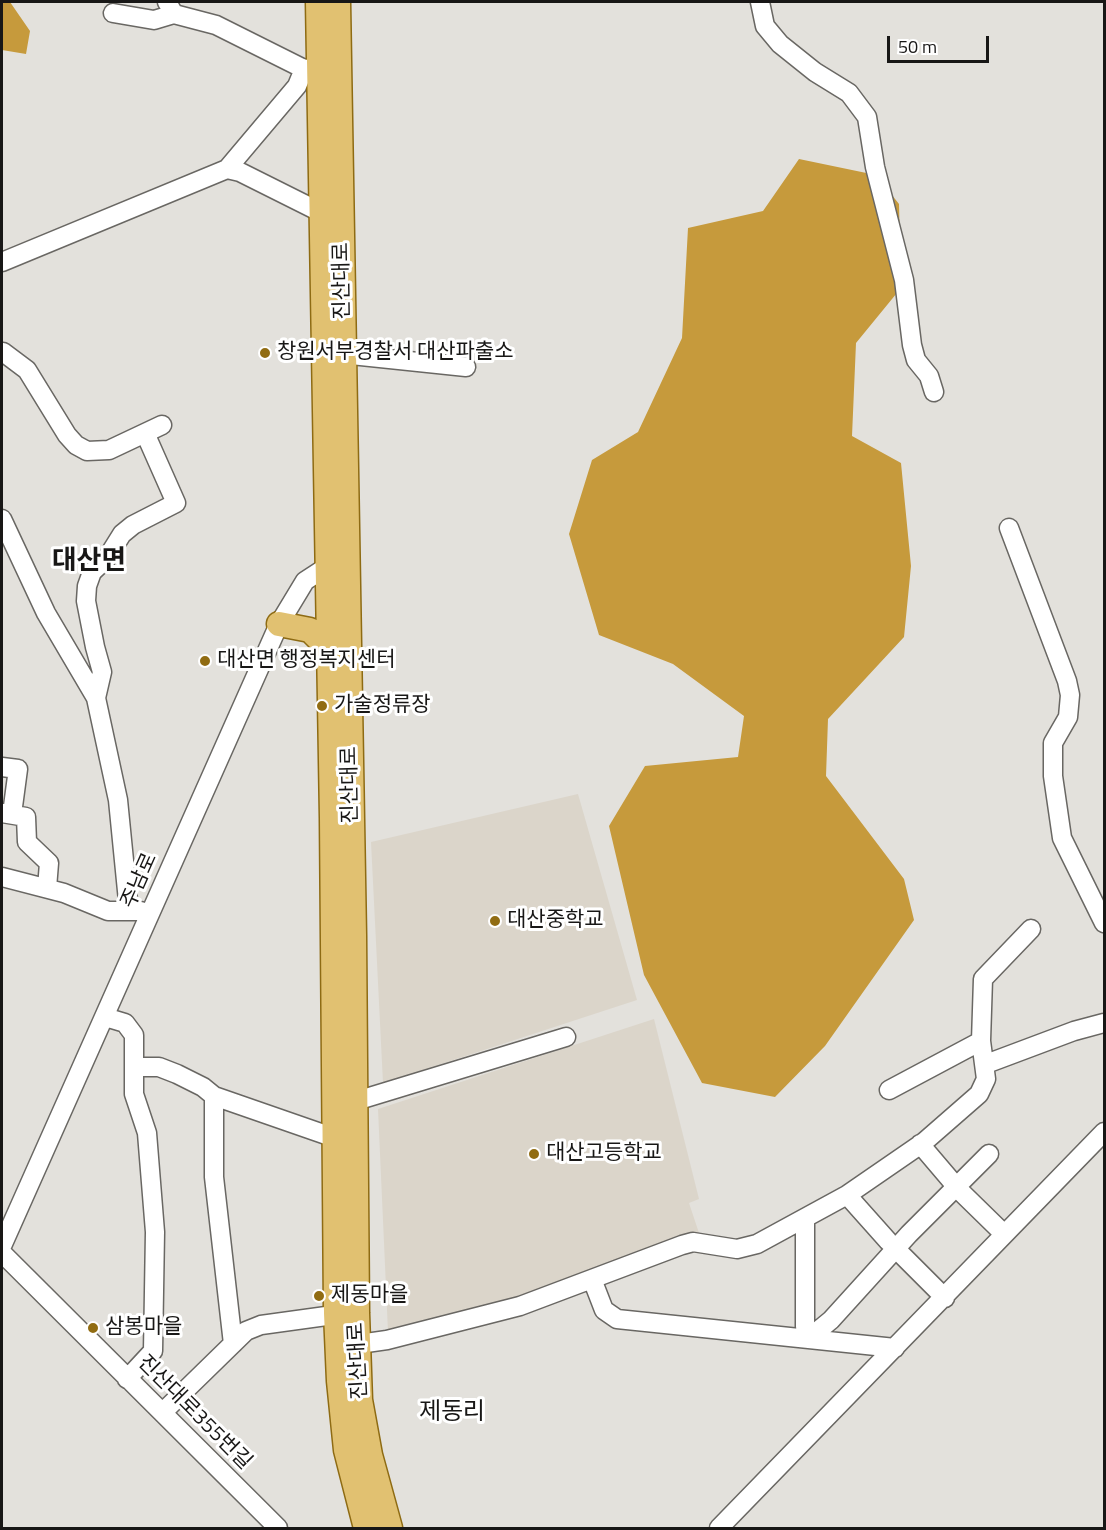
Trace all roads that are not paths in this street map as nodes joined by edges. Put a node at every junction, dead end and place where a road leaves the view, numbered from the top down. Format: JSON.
{"nodes":[{"id":1,"x":318,"y":2,"type":"edge"},
{"id":2,"x":338,"y":2,"type":"edge"},
{"id":3,"x":760,"y":2,"type":"edge"},
{"id":4,"x":171,"y":8,"type":"edge"},
{"id":5,"x":113,"y":13,"type":"dead end"},
{"id":6,"x":321,"y":68,"type":"junction"},
{"id":7,"x":227,"y":169,"type":"junction"},
{"id":8,"x":322,"y":213,"type":"junction"},
{"id":9,"x":2,"y":262,"type":"edge"},
{"id":10,"x":335,"y":353,"type":"junction"},
{"id":11,"x":2,"y":354,"type":"edge"},
{"id":12,"x":466,"y":368,"type":"dead end"},
{"id":13,"x":934,"y":392,"type":"dead end"},
{"id":14,"x":162,"y":425,"type":"dead end"},
{"id":15,"x":145,"y":433,"type":"junction"},
{"id":16,"x":2,"y":522,"type":"edge"},
{"id":17,"x":1009,"y":528,"type":"dead end"},
{"id":18,"x":338,"y":566,"type":"junction"},
{"id":19,"x":279,"y":624,"type":"junction"},
{"id":20,"x":328,"y":648,"type":"junction"},
{"id":21,"x":96,"y":698,"type":"junction"},
{"id":22,"x":2,"y":767,"type":"edge"},
{"id":23,"x":7,"y":814,"type":"edge"},
{"id":24,"x":2,"y":877,"type":"edge"},
{"id":25,"x":46,"y":888,"type":"junction"},
{"id":26,"x":129,"y":911,"type":"junction"},
{"id":27,"x":152,"y":911,"type":"junction"},
{"id":28,"x":1104,"y":923,"type":"edge"},
{"id":29,"x":1031,"y":929,"type":"dead end"},
{"id":30,"x":105,"y":1017,"type":"junction"},
{"id":31,"x":1104,"y":1023,"type":"edge"},
{"id":32,"x":566,"y":1037,"type":"dead end"},
{"id":33,"x":981,"y":1041,"type":"junction"},
{"id":34,"x":986,"y":1064,"type":"junction"},
{"id":35,"x":134,"y":1067,"type":"junction"},
{"id":36,"x":889,"y":1090,"type":"dead end"},
{"id":37,"x":214,"y":1096,"type":"junction"},
{"id":38,"x":345,"y":1101,"type":"junction"},
{"id":39,"x":1104,"y":1132,"type":"edge"},
{"id":40,"x":335,"y":1138,"type":"junction"},
{"id":41,"x":920,"y":1144,"type":"junction"},
{"id":42,"x":989,"y":1154,"type":"dead end"},
{"id":43,"x":955,"y":1185,"type":"junction"},
{"id":44,"x":848,"y":1195,"type":"junction"},
{"id":45,"x":805,"y":1221,"type":"junction"},
{"id":46,"x":1004,"y":1234,"type":"junction"},
{"id":47,"x":2,"y":1246,"type":"edge"},
{"id":48,"x":895,"y":1249,"type":"junction"},
{"id":49,"x":2,"y":1253,"type":"edge"},
{"id":50,"x":592,"y":1279,"type":"junction"},
{"id":51,"x":945,"y":1298,"type":"junction"},
{"id":52,"x":347,"y":1313,"type":"junction"},
{"id":53,"x":808,"y":1339,"type":"junction"},
{"id":54,"x":233,"y":1344,"type":"junction"},
{"id":55,"x":348,"y":1345,"type":"junction"},
{"id":56,"x":895,"y":1348,"type":"junction"},
{"id":57,"x":127,"y":1379,"type":"junction"},
{"id":58,"x":163,"y":1412,"type":"junction"},
{"id":59,"x":278,"y":1528,"type":"edge"},
{"id":60,"x":366,"y":1528,"type":"edge"},
{"id":61,"x":390,"y":1528,"type":"edge"},
{"id":62,"x":718,"y":1528,"type":"edge"}],
"edges":[{"from":1,"to":6,"type":"main road","name":"진산대로"},
{"from":2,"to":6,"type":"main road","name":"진산대로"},
{"from":3,"to":13,"type":"street"},
{"from":4,"to":5,"type":"street"},
{"from":4,"to":6,"type":"street"},
{"from":6,"to":7,"type":"street"},
{"from":6,"to":8,"type":"main road","name":"진산대로"},
{"from":6,"to":10,"type":"main road","name":"진산대로"},
{"from":7,"to":8,"type":"street"},
{"from":7,"to":9,"type":"street"},
{"from":8,"to":10,"type":"main road","name":"진산대로"},
{"from":10,"to":12,"type":"street"},
{"from":10,"to":18,"type":"main road","name":"진산대로"},
{"from":11,"to":15,"type":"street"},
{"from":14,"to":15,"type":"street"},
{"from":15,"to":21,"type":"street"},
{"from":16,"to":21,"type":"street"},
{"from":17,"to":28,"type":"street"},
{"from":18,"to":19,"type":"street","name":"주남로"},
{"from":18,"to":20,"type":"main road","name":"진산대로"},
{"from":18,"to":38,"type":"main road","name":"진산대로"},
{"from":19,"to":20,"type":"main road"},
{"from":19,"to":27,"type":"street","name":"주남로"},
{"from":20,"to":38,"type":"main road","name":"진산대로"},
{"from":21,"to":26,"type":"street"},
{"from":22,"to":23,"type":"street"},
{"from":23,"to":25,"type":"street"},
{"from":24,"to":25,"type":"street"},
{"from":25,"to":26,"type":"street"},
{"from":26,"to":27,"type":"street"},
{"from":27,"to":30,"type":"street","name":"주남로"},
{"from":29,"to":33,"type":"street"},
{"from":30,"to":35,"type":"street"},
{"from":30,"to":47,"type":"street","name":"주남로"},
{"from":31,"to":34,"type":"street"},
{"from":32,"to":38,"type":"street"},
{"from":33,"to":34,"type":"street"},
{"from":33,"to":36,"type":"street"},
{"from":34,"to":41,"type":"street"},
{"from":35,"to":37,"type":"street"},
{"from":35,"to":57,"type":"street"},
{"from":37,"to":40,"type":"street"},
{"from":37,"to":54,"type":"street"},
{"from":38,"to":40,"type":"main road","name":"진산대로"},
{"from":38,"to":52,"type":"main road","name":"진산대로"},
{"from":39,"to":46,"type":"street"},
{"from":40,"to":52,"type":"main road","name":"진산대로"},
{"from":41,"to":43,"type":"street"},
{"from":41,"to":44,"type":"street"},
{"from":42,"to":43,"type":"street"},
{"from":43,"to":46,"type":"street"},
{"from":43,"to":48,"type":"street"},
{"from":44,"to":45,"type":"street"},
{"from":44,"to":48,"type":"street"},
{"from":45,"to":50,"type":"street"},
{"from":45,"to":53,"type":"street"},
{"from":46,"to":51,"type":"street"},
{"from":48,"to":51,"type":"street"},
{"from":48,"to":53,"type":"street"},
{"from":49,"to":57,"type":"street","name":"진산대로355번길"},
{"from":50,"to":53,"type":"street"},
{"from":50,"to":55,"type":"street"},
{"from":51,"to":56,"type":"street"},
{"from":52,"to":54,"type":"street"},
{"from":52,"to":55,"type":"main road","name":"진산대로"},
{"from":53,"to":56,"type":"street"},
{"from":54,"to":58,"type":"street"},
{"from":55,"to":60,"type":"main road","name":"진산대로"},
{"from":55,"to":61,"type":"main road","name":"진산대로"},
{"from":56,"to":62,"type":"street"},
{"from":57,"to":58,"type":"street","name":"진산대로355번길"},
{"from":58,"to":59,"type":"street","name":"진산대로355번길"}]}
